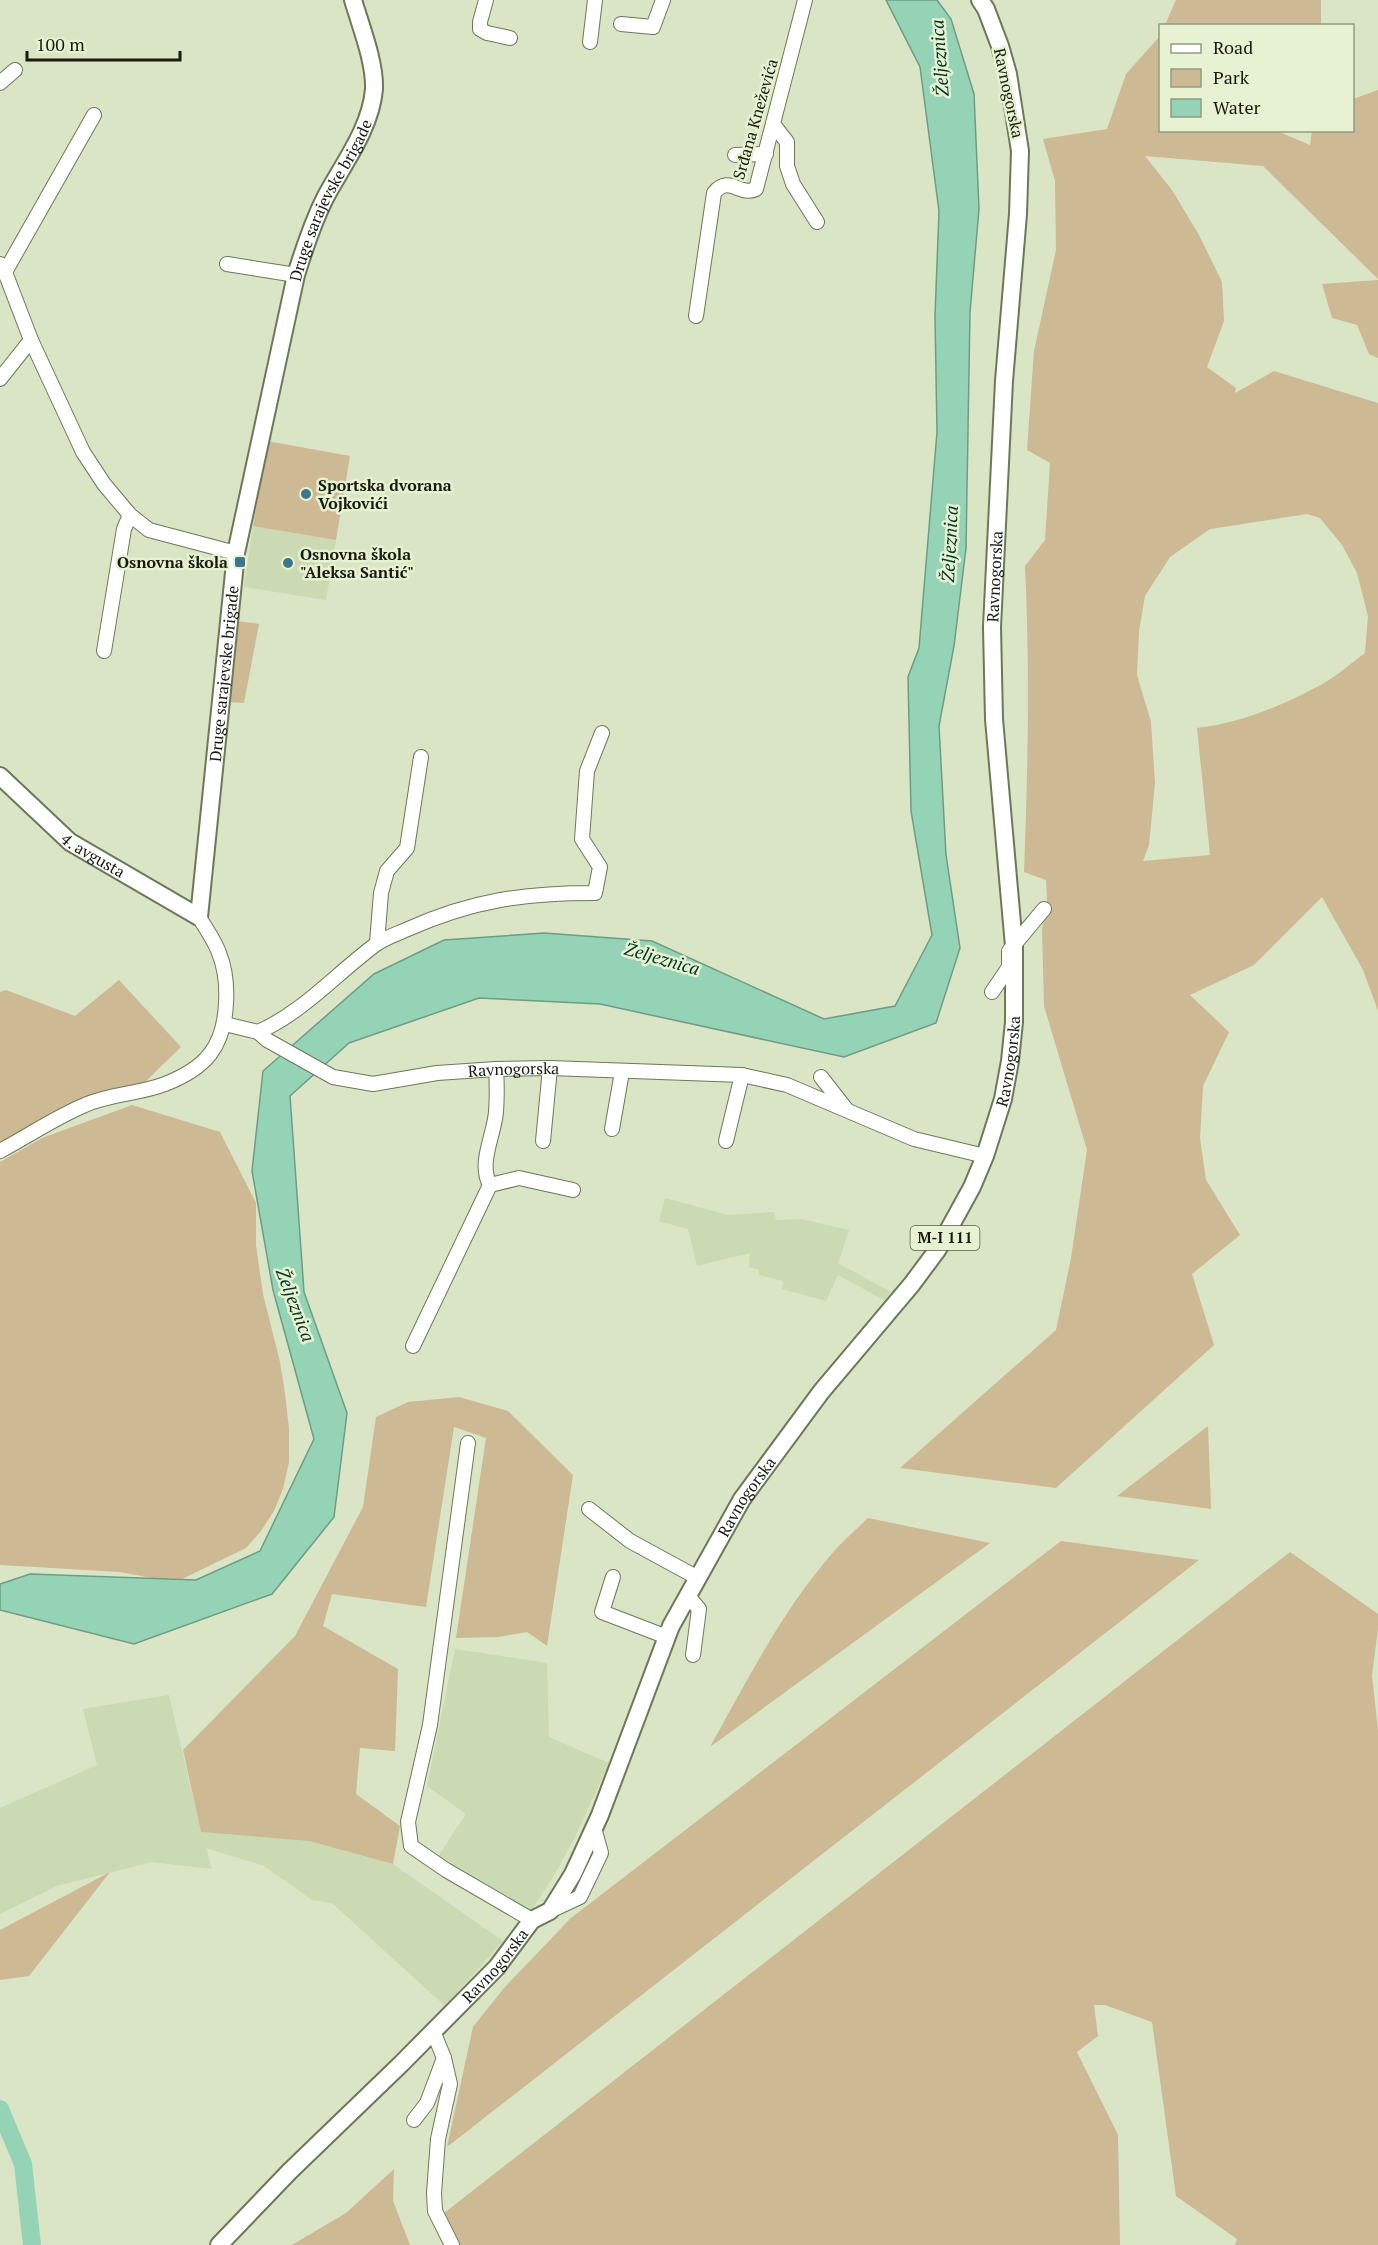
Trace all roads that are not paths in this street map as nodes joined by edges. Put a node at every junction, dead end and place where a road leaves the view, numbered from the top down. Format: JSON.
{"nodes":[{"id":1,"x":353,"y":0,"type":"edge"},
{"id":2,"x":486,"y":0,"type":"edge"},
{"id":3,"x":595,"y":0,"type":"edge"},
{"id":4,"x":663,"y":0,"type":"edge"},
{"id":5,"x":804,"y":0,"type":"edge"},
{"id":6,"x":980,"y":0,"type":"edge"},
{"id":7,"x":621,"y":24,"type":"dead end"},
{"id":8,"x":510,"y":38,"type":"dead end"},
{"id":9,"x":590,"y":42,"type":"dead end"},
{"id":10,"x":15,"y":70,"type":"dead end"},
{"id":11,"x":0,"y":82,"type":"edge"},
{"id":12,"x":94,"y":115,"type":"dead end"},
{"id":13,"x":773,"y":124,"type":"junction"},
{"id":14,"x":766,"y":154,"type":"junction"},
{"id":15,"x":735,"y":155,"type":"dead end"},
{"id":16,"x":817,"y":222,"type":"dead end"},
{"id":17,"x":227,"y":264,"type":"dead end"},
{"id":18,"x":3,"y":268,"type":"edge"},
{"id":19,"x":296,"y":275,"type":"junction"},
{"id":20,"x":696,"y":316,"type":"dead end"},
{"id":21,"x":31,"y":340,"type":"junction"},
{"id":22,"x":0,"y":379,"type":"edge"},
{"id":23,"x":130,"y":515,"type":"junction"},
{"id":24,"x":236,"y":553,"type":"junction"},
{"id":25,"x":104,"y":651,"type":"dead end"},
{"id":26,"x":602,"y":733,"type":"dead end"},
{"id":27,"x":421,"y":757,"type":"dead end"},
{"id":28,"x":0,"y":776,"type":"edge"},
{"id":29,"x":1044,"y":909,"type":"dead end"},
{"id":30,"x":200,"y":917,"type":"junction"},
{"id":31,"x":378,"y":943,"type":"junction"},
{"id":32,"x":1014,"y":946,"type":"junction"},
{"id":33,"x":992,"y":992,"type":"dead end"},
{"id":34,"x":225,"y":1024,"type":"junction"},
{"id":35,"x":262,"y":1036,"type":"junction"},
{"id":36,"x":550,"y":1068,"type":"junction"},
{"id":37,"x":496,"y":1070,"type":"junction"},
{"id":38,"x":622,"y":1072,"type":"junction"},
{"id":39,"x":742,"y":1075,"type":"junction"},
{"id":40,"x":821,"y":1077,"type":"dead end"},
{"id":41,"x":847,"y":1111,"type":"junction"},
{"id":42,"x":612,"y":1129,"type":"dead end"},
{"id":43,"x":543,"y":1141,"type":"dead end"},
{"id":44,"x":726,"y":1141,"type":"dead end"},
{"id":45,"x":0,"y":1150,"type":"edge"},
{"id":46,"x":985,"y":1156,"type":"junction"},
{"id":47,"x":490,"y":1185,"type":"junction"},
{"id":48,"x":573,"y":1190,"type":"dead end"},
{"id":49,"x":413,"y":1346,"type":"dead end"},
{"id":50,"x":468,"y":1443,"type":"dead end"},
{"id":51,"x":589,"y":1509,"type":"dead end"},
{"id":52,"x":613,"y":1577,"type":"dead end"},
{"id":53,"x":698,"y":1578,"type":"junction"},
{"id":54,"x":688,"y":1596,"type":"junction"},
{"id":55,"x":667,"y":1637,"type":"junction"},
{"id":56,"x":693,"y":1655,"type":"dead end"},
{"id":57,"x":532,"y":1920,"type":"junction"},
{"id":58,"x":433,"y":2031,"type":"junction"},
{"id":59,"x":444,"y":2058,"type":"junction"},
{"id":60,"x":414,"y":2120,"type":"dead end"},
{"id":61,"x":219,"y":2245,"type":"edge"},
{"id":62,"x":452,"y":2245,"type":"edge"}],
"edges":[{"from":1,"to":19,"type":"main road","name":"Druge sarajevske brigade"},
{"from":2,"to":8,"type":"street"},
{"from":3,"to":9,"type":"street"},
{"from":4,"to":7,"type":"street"},
{"from":5,"to":13,"type":"street","name":"Srđana Kneževića"},
{"from":6,"to":32,"type":"main road","name":"Ravnogorska","number":"M-I 111"},
{"from":10,"to":11,"type":"street"},
{"from":12,"to":18,"type":"street"},
{"from":13,"to":14,"type":"street","name":"Srđana Kneževića"},
{"from":13,"to":16,"type":"street"},
{"from":14,"to":15,"type":"street"},
{"from":14,"to":20,"type":"street","name":"Srđana Kneževića"},
{"from":17,"to":19,"type":"street"},
{"from":18,"to":21,"type":"street"},
{"from":19,"to":24,"type":"main road","name":"Druge sarajevske brigade"},
{"from":21,"to":22,"type":"street"},
{"from":21,"to":23,"type":"street"},
{"from":23,"to":24,"type":"street"},
{"from":23,"to":25,"type":"street"},
{"from":24,"to":30,"type":"main road","name":"Druge sarajevske brigade"},
{"from":26,"to":31,"type":"street"},
{"from":27,"to":31,"type":"street"},
{"from":28,"to":30,"type":"main road","name":"4. avgusta"},
{"from":29,"to":32,"type":"street"},
{"from":30,"to":34,"type":"street"},
{"from":31,"to":35,"type":"street"},
{"from":32,"to":33,"type":"street"},
{"from":32,"to":46,"type":"main road","name":"Ravnogorska","number":"M-I 111"},
{"from":34,"to":35,"type":"street","name":"Ravnogorska"},
{"from":34,"to":45,"type":"street"},
{"from":35,"to":37,"type":"street","name":"Ravnogorska"},
{"from":36,"to":37,"type":"street","name":"Ravnogorska"},
{"from":36,"to":38,"type":"street","name":"Ravnogorska"},
{"from":36,"to":43,"type":"street"},
{"from":37,"to":47,"type":"street"},
{"from":38,"to":39,"type":"street","name":"Ravnogorska"},
{"from":38,"to":42,"type":"street"},
{"from":39,"to":41,"type":"street","name":"Ravnogorska"},
{"from":39,"to":44,"type":"street"},
{"from":40,"to":41,"type":"street"},
{"from":41,"to":46,"type":"street","name":"Ravnogorska"},
{"from":46,"to":53,"type":"main road","name":"Ravnogorska","number":"M-I 111"},
{"from":47,"to":48,"type":"street"},
{"from":47,"to":49,"type":"street"},
{"from":50,"to":57,"type":"street"},
{"from":51,"to":53,"type":"street"},
{"from":52,"to":55,"type":"street"},
{"from":53,"to":54,"type":"main road","name":"Ravnogorska","number":"M-I 111"},
{"from":54,"to":55,"type":"main road","name":"Ravnogorska","number":"M-I 111"},
{"from":54,"to":56,"type":"street"},
{"from":55,"to":57,"type":"main road","name":"Ravnogorska","number":"M-I 111"},
{"from":57,"to":58,"type":"main road","name":"Ravnogorska","number":"M-I 111"},
{"from":58,"to":59,"type":"street"},
{"from":58,"to":61,"type":"main road","name":"Ravnogorska","number":"M-I 111"},
{"from":59,"to":60,"type":"street"},
{"from":59,"to":62,"type":"street"}]}
